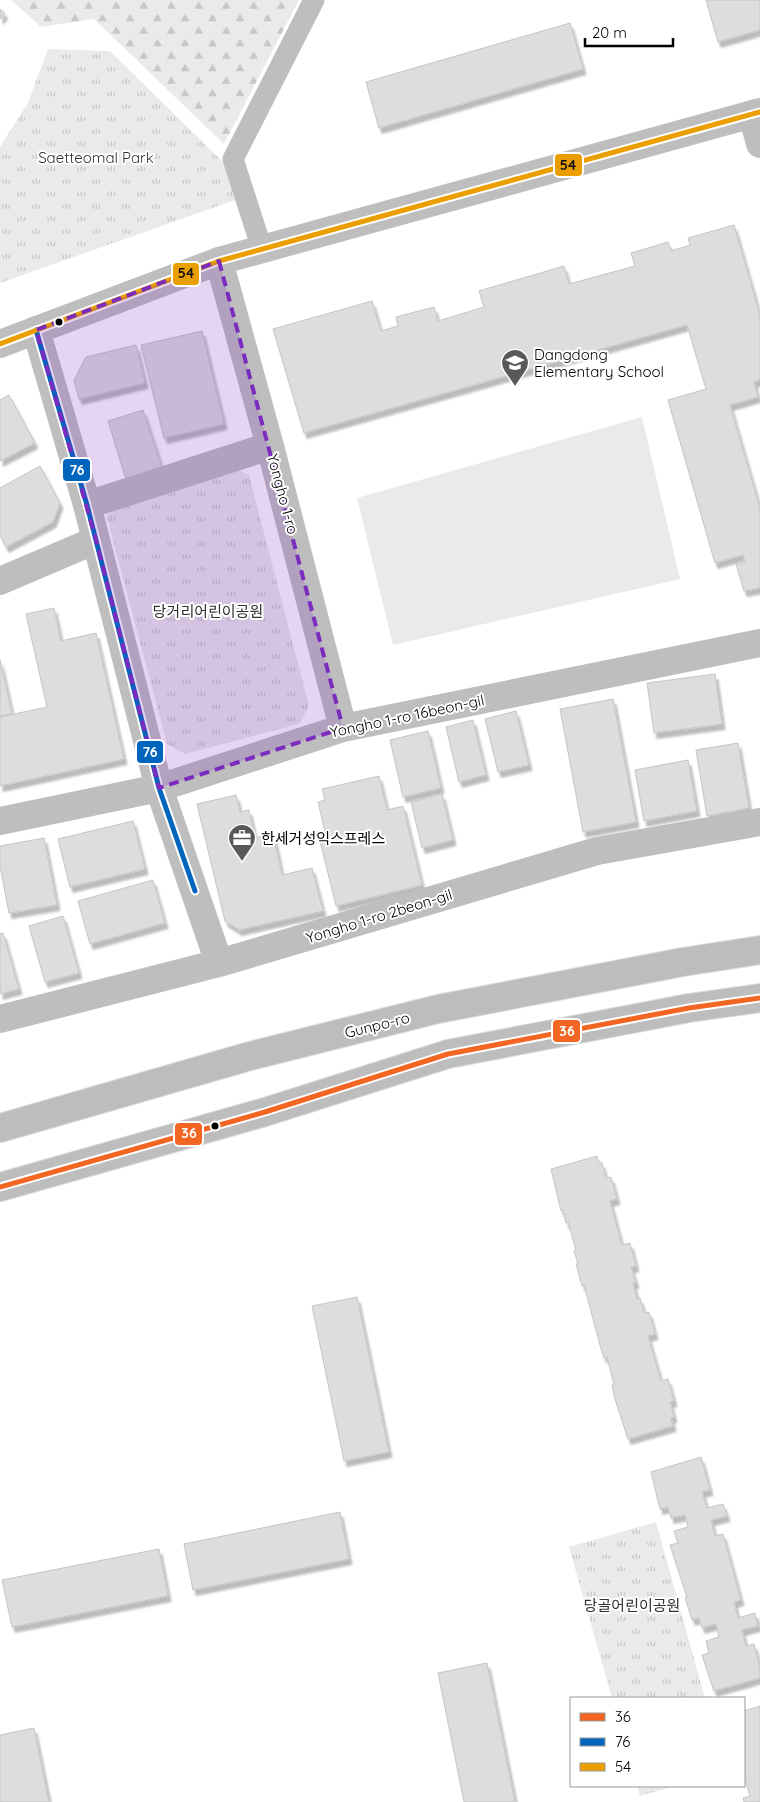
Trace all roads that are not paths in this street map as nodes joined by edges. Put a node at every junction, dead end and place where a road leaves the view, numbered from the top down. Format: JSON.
{"nodes":[{"id":1,"x":314,"y":0,"type":"edge"},
{"id":2,"x":756,"y":113,"type":"edge"},
{"id":3,"x":760,"y":144,"type":"edge"},
{"id":4,"x":262,"y":249,"type":"junction"},
{"id":5,"x":219,"y":261,"type":"junction"},
{"id":6,"x":36,"y":330,"type":"junction"},
{"id":7,"x":0,"y":344,"type":"edge"},
{"id":8,"x":270,"y":446,"type":"junction"},
{"id":9,"x":87,"y":505,"type":"junction"},
{"id":10,"x":96,"y":540,"type":"junction"},
{"id":11,"x":0,"y":581,"type":"edge"},
{"id":12,"x":760,"y":643,"type":"edge"},
{"id":13,"x":344,"y":728,"type":"junction"},
{"id":14,"x":159,"y":788,"type":"junction"},
{"id":15,"x":0,"y":821,"type":"edge"},
{"id":16,"x":760,"y":822,"type":"edge"},
{"id":17,"x":760,"y":950,"type":"edge"},
{"id":18,"x":219,"y":963,"type":"junction"},
{"id":19,"x":760,"y":998,"type":"edge"},
{"id":20,"x":0,"y":1019,"type":"edge"},
{"id":21,"x":0,"y":1128,"type":"edge"},
{"id":22,"x":0,"y":1187,"type":"edge"}],
"edges":[{"from":1,"to":4,"type":"street"},
{"from":2,"to":3,"type":"street"},
{"from":2,"to":4,"type":"street"},
{"from":4,"to":5,"type":"street"},
{"from":5,"to":6,"type":"street"},
{"from":5,"to":8,"type":"street","name":"Yongho 1-ro"},
{"from":6,"to":7,"type":"street"},
{"from":6,"to":9,"type":"street"},
{"from":8,"to":9,"type":"street"},
{"from":8,"to":13,"type":"street","name":"Yongho 1-ro"},
{"from":9,"to":10,"type":"street"},
{"from":10,"to":11,"type":"street"},
{"from":10,"to":14,"type":"street"},
{"from":12,"to":13,"type":"street","name":"Yongho 1-ro 16beon-gil"},
{"from":13,"to":14,"type":"street","name":"Yongho 1-ro 16beon-gil"},
{"from":14,"to":15,"type":"street","name":"Yongho 1-ro 16beon-gil"},
{"from":14,"to":18,"type":"street"},
{"from":16,"to":18,"type":"street","name":"Yongho 1-ro 2beon-gil"},
{"from":17,"to":21,"type":"main road","name":"Gunpo-ro"},
{"from":18,"to":20,"type":"street","name":"Yongho 1-ro 2beon-gil"},
{"from":19,"to":22,"type":"main road"}]}
